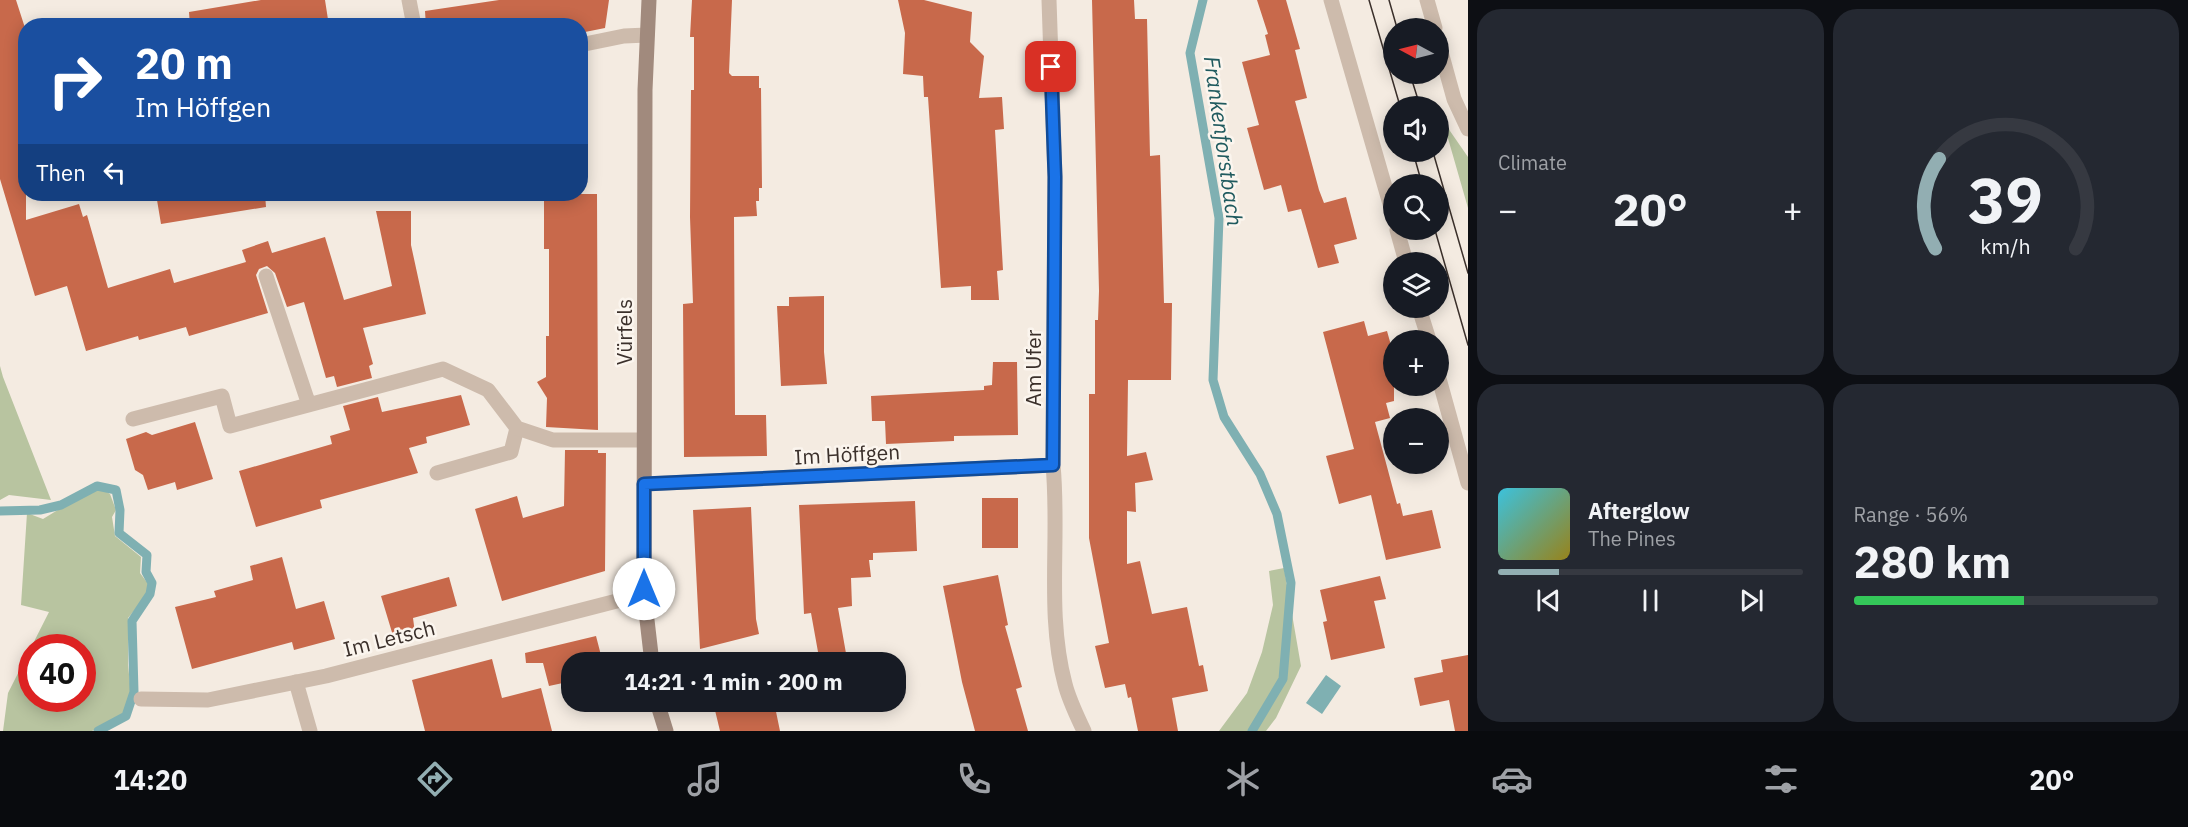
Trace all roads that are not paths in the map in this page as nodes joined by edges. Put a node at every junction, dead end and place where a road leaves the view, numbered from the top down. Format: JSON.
{"nodes":[{"id":1,"x":409,"y":0,"type":"edge"},
{"id":2,"x":649,"y":0,"type":"edge"},
{"id":3,"x":1049,"y":0,"type":"edge"},
{"id":4,"x":1331,"y":0,"type":"edge"},
{"id":5,"x":1427,"y":0,"type":"edge"},
{"id":6,"x":412,"y":18,"type":"edge"},
{"id":7,"x":1432,"y":18,"type":"edge"},
{"id":8,"x":647,"y":35,"type":"junction"},
{"id":9,"x":588,"y":43,"type":"edge"},
{"id":10,"x":1449,"y":79,"type":"edge"},
{"id":11,"x":1468,"y":129,"type":"edge"},
{"id":12,"x":1383,"y":180,"type":"edge"},
{"id":13,"x":266,"y":276,"type":"dead end"},
{"id":14,"x":1444,"y":396,"type":"edge"},
{"id":15,"x":309,"y":405,"type":"junction"},
{"id":16,"x":133,"y":420,"type":"dead end"},
{"id":17,"x":517,"y":428,"type":"junction"},
{"id":18,"x":643,"y":440,"type":"junction"},
{"id":19,"x":1053,"y":465,"type":"junction"},
{"id":20,"x":437,"y":473,"type":"dead end"},
{"id":21,"x":1468,"y":483,"type":"edge"},
{"id":22,"x":644,"y":484,"type":"junction"},
{"id":23,"x":644,"y":594,"type":"junction"},
{"id":24,"x":651,"y":652,"type":"edge"},
{"id":25,"x":297,"y":682,"type":"junction"},
{"id":26,"x":141,"y":699,"type":"dead end"},
{"id":27,"x":660,"y":712,"type":"edge"},
{"id":28,"x":310,"y":731,"type":"edge"},
{"id":29,"x":666,"y":731,"type":"edge"},
{"id":30,"x":1084,"y":731,"type":"edge"}],
"edges":[{"from":1,"to":6,"type":"street"},
{"from":2,"to":8,"type":"street","name":"Vürfels"},
{"from":3,"to":19,"type":"street","name":"Am Ufer"},
{"from":4,"to":12,"type":"street"},
{"from":5,"to":7,"type":"street"},
{"from":8,"to":9,"type":"street"},
{"from":8,"to":18,"type":"street","name":"Vürfels"},
{"from":10,"to":11,"type":"street"},
{"from":13,"to":15,"type":"street"},
{"from":14,"to":21,"type":"street"},
{"from":15,"to":16,"type":"street"},
{"from":15,"to":17,"type":"street"},
{"from":17,"to":18,"type":"street"},
{"from":17,"to":20,"type":"street"},
{"from":18,"to":22,"type":"street","name":"Vürfels"},
{"from":19,"to":22,"type":"street","name":"Im Höffgen"},
{"from":19,"to":30,"type":"street","name":"Am Ufer"},
{"from":22,"to":23,"type":"street","name":"Vürfels"},
{"from":23,"to":24,"type":"street","name":"Vürfels"},
{"from":23,"to":25,"type":"street","name":"Im Letsch"},
{"from":25,"to":26,"type":"street","name":"Im Letsch"},
{"from":25,"to":28,"type":"street"},
{"from":27,"to":29,"type":"street"}]}
